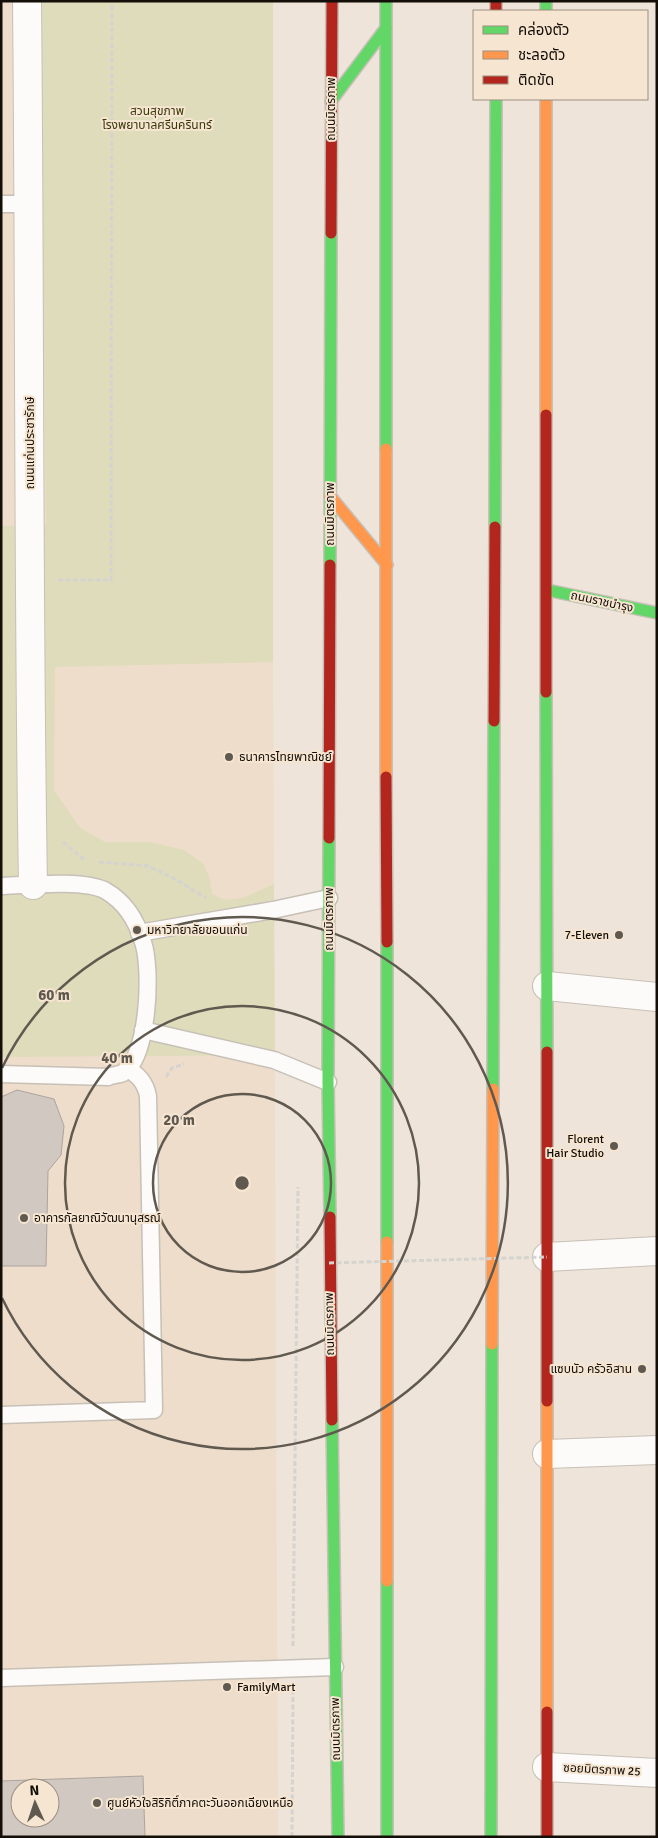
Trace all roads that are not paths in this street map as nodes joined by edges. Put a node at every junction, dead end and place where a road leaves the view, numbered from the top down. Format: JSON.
{"nodes":[{"id":1,"x":27,"y":1,"type":"edge"},
{"id":2,"x":332,"y":1,"type":"edge"},
{"id":3,"x":386,"y":1,"type":"edge"},
{"id":4,"x":386,"y":28,"type":"junction"},
{"id":5,"x":496,"y":100,"type":"edge"},
{"id":6,"x":546,"y":100,"type":"edge"},
{"id":7,"x":332,"y":101,"type":"junction"},
{"id":8,"x":1,"y":204,"type":"edge"},
{"id":9,"x":29,"y":204,"type":"junction"},
{"id":10,"x":330,"y":496,"type":"junction"},
{"id":11,"x":387,"y":565,"type":"junction"},
{"id":12,"x":547,"y":590,"type":"junction"},
{"id":13,"x":657,"y":613,"type":"edge"},
{"id":14,"x":33,"y":885,"type":"junction"},
{"id":15,"x":1,"y":886,"type":"edge"},
{"id":16,"x":329,"y":898,"type":"junction"},
{"id":17,"x":140,"y":933,"type":"junction"},
{"id":18,"x":547,"y":986,"type":"junction"},
{"id":19,"x":657,"y":997,"type":"edge"},
{"id":20,"x":143,"y":1030,"type":"junction"},
{"id":21,"x":127,"y":1068,"type":"junction"},
{"id":22,"x":1,"y":1074,"type":"edge"},
{"id":23,"x":328,"y":1082,"type":"junction"},
{"id":24,"x":657,"y":1251,"type":"edge"},
{"id":25,"x":547,"y":1257,"type":"junction"},
{"id":26,"x":1,"y":1415,"type":"edge"},
{"id":27,"x":657,"y":1450,"type":"edge"},
{"id":28,"x":547,"y":1454,"type":"junction"},
{"id":29,"x":335,"y":1667,"type":"junction"},
{"id":30,"x":1,"y":1678,"type":"edge"},
{"id":31,"x":547,"y":1767,"type":"junction"},
{"id":32,"x":657,"y":1772,"type":"edge"},
{"id":33,"x":338,"y":1837,"type":"edge"},
{"id":34,"x":387,"y":1837,"type":"edge"},
{"id":35,"x":491,"y":1837,"type":"edge"},
{"id":36,"x":547,"y":1837,"type":"edge"}],
"edges":[{"from":1,"to":9,"type":"street","name":"ถนนแก่นประชารักษ์"},
{"from":2,"to":7,"type":"main road","name":"ถนนมิตรภาพ"},
{"from":3,"to":4,"type":"main road"},
{"from":4,"to":7,"type":"main road"},
{"from":4,"to":11,"type":"main road"},
{"from":5,"to":35,"type":"main road"},
{"from":6,"to":12,"type":"main road"},
{"from":7,"to":10,"type":"main road","name":"ถนนมิตรภาพ"},
{"from":8,"to":9,"type":"lane"},
{"from":9,"to":14,"type":"street","name":"ถนนแก่นประชารักษ์"},
{"from":10,"to":11,"type":"main road"},
{"from":10,"to":16,"type":"main road","name":"ถนนมิตรภาพ"},
{"from":11,"to":34,"type":"main road"},
{"from":12,"to":13,"type":"main road","name":"ถนนราชบำรุง"},
{"from":12,"to":18,"type":"main road"},
{"from":14,"to":15,"type":"lane"},
{"from":14,"to":17,"type":"lane"},
{"from":16,"to":17,"type":"lane"},
{"from":16,"to":23,"type":"main road","name":"ถนนมิตรภาพ"},
{"from":17,"to":20,"type":"lane"},
{"from":18,"to":19,"type":"street"},
{"from":18,"to":25,"type":"main road"},
{"from":20,"to":21,"type":"lane"},
{"from":20,"to":23,"type":"lane"},
{"from":21,"to":22,"type":"lane"},
{"from":21,"to":26,"type":"lane"},
{"from":23,"to":29,"type":"main road","name":"ถนนมิตรภาพ"},
{"from":24,"to":25,"type":"street"},
{"from":25,"to":28,"type":"main road"},
{"from":27,"to":28,"type":"street"},
{"from":28,"to":31,"type":"main road"},
{"from":29,"to":30,"type":"lane"},
{"from":29,"to":33,"type":"main road","name":"ถนนมิตรภาพ"},
{"from":31,"to":32,"type":"street","name":"ซอยมิตรภาพ 25"},
{"from":31,"to":36,"type":"main road"}]}
